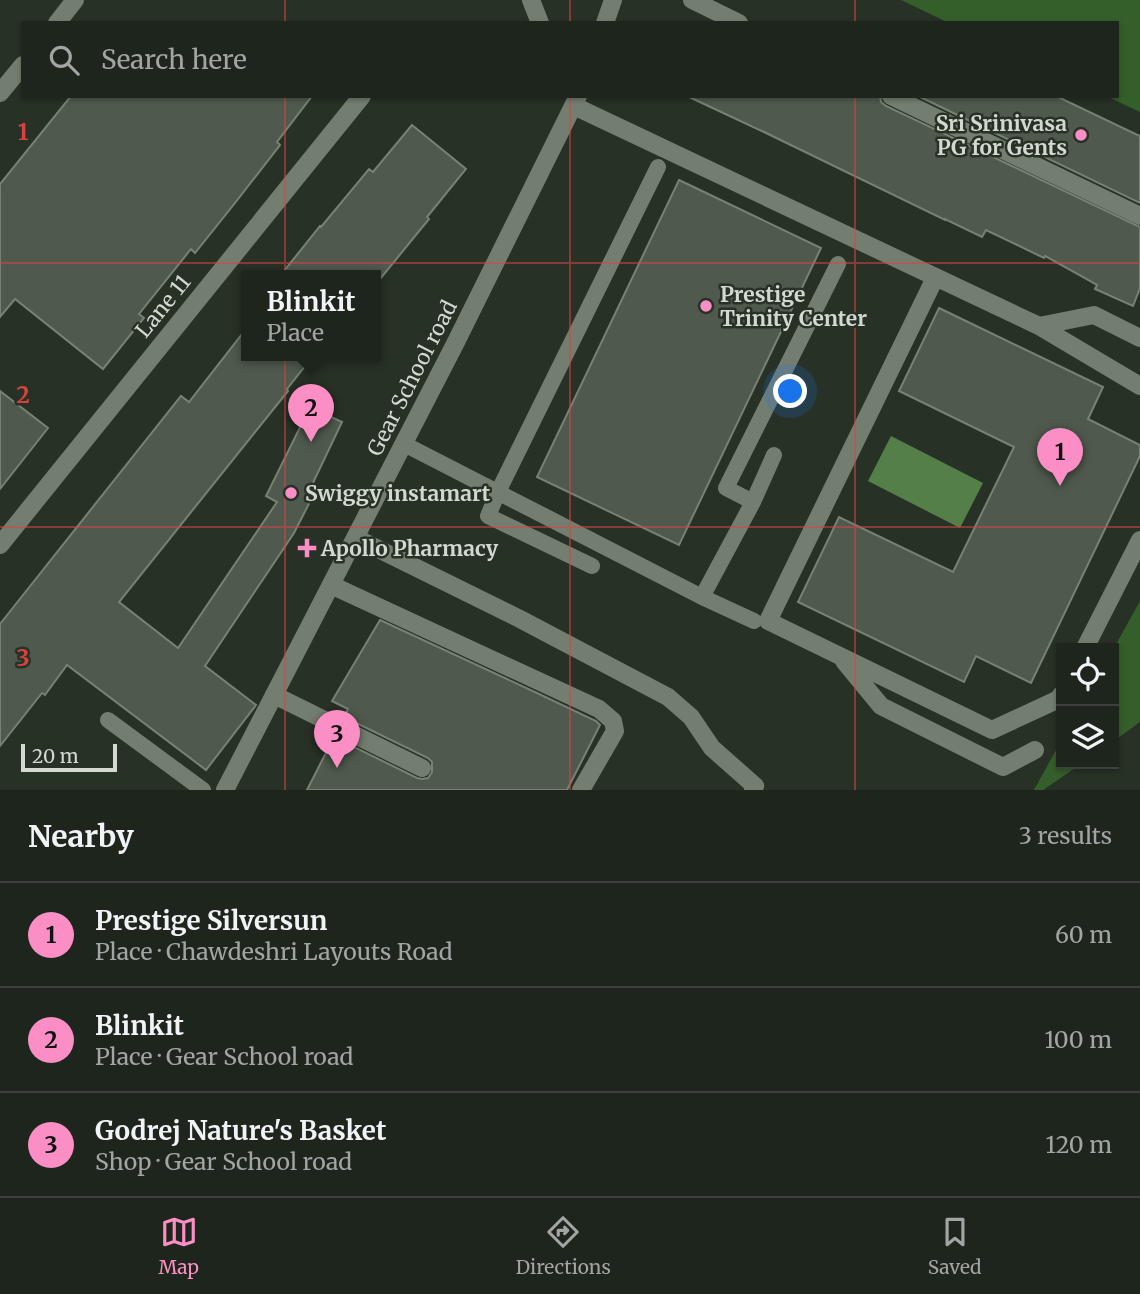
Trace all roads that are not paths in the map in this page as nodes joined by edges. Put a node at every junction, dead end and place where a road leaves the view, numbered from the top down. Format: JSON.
{"nodes":[{"id":1,"x":75,"y":0,"type":"edge"},
{"id":2,"x":531,"y":0,"type":"edge"},
{"id":3,"x":613,"y":0,"type":"edge"},
{"id":4,"x":692,"y":0,"type":"edge"},
{"id":5,"x":59,"y":21,"type":"edge"},
{"id":6,"x":539,"y":21,"type":"edge"},
{"id":7,"x":606,"y":21,"type":"edge"},
{"id":8,"x":735,"y":21,"type":"edge"},
{"id":9,"x":21,"y":67,"type":"edge"},
{"id":10,"x":0,"y":93,"type":"edge"},
{"id":11,"x":360,"y":98,"type":"edge"},
{"id":12,"x":895,"y":98,"type":"edge"},
{"id":13,"x":574,"y":100,"type":"edge"},
{"id":14,"x":658,"y":167,"type":"dead end"},
{"id":15,"x":1140,"y":216,"type":"edge"},
{"id":16,"x":838,"y":264,"type":"dead end"},
{"id":17,"x":935,"y":278,"type":"junction"},
{"id":18,"x":1038,"y":326,"type":"junction"},
{"id":19,"x":1140,"y":338,"type":"edge"},
{"id":20,"x":1140,"y":386,"type":"edge"},
{"id":21,"x":404,"y":443,"type":"junction"},
{"id":22,"x":774,"y":455,"type":"dead end"},
{"id":23,"x":498,"y":492,"type":"junction"},
{"id":24,"x":752,"y":502,"type":"junction"},
{"id":25,"x":356,"y":538,"type":"junction"},
{"id":26,"x":1140,"y":541,"type":"edge"},
{"id":27,"x":0,"y":545,"type":"edge"},
{"id":28,"x":592,"y":566,"type":"dead end"},
{"id":29,"x":331,"y":585,"type":"junction"},
{"id":30,"x":702,"y":597,"type":"junction"},
{"id":31,"x":754,"y":621,"type":"dead end"},
{"id":32,"x":1088,"y":643,"type":"edge"},
{"id":33,"x":841,"y":657,"type":"junction"},
{"id":34,"x":274,"y":695,"type":"junction"},
{"id":35,"x":1056,"y":700,"type":"edge"},
{"id":36,"x":108,"y":720,"type":"dead end"},
{"id":37,"x":1035,"y":750,"type":"dead end"},
{"id":38,"x":422,"y":768,"type":"dead end"},
{"id":39,"x":756,"y":789,"type":"edge"},
{"id":40,"x":203,"y":790,"type":"edge"},
{"id":41,"x":225,"y":790,"type":"edge"},
{"id":42,"x":581,"y":790,"type":"edge"}],
"edges":[{"from":1,"to":5,"type":"street"},
{"from":2,"to":6,"type":"street"},
{"from":3,"to":7,"type":"street"},
{"from":4,"to":8,"type":"street"},
{"from":9,"to":10,"type":"street"},
{"from":11,"to":27,"type":"street","name":"Lane 11"},
{"from":12,"to":15,"type":"street"},
{"from":13,"to":17,"type":"street"},
{"from":13,"to":21,"type":"street","name":"Gear School road"},
{"from":14,"to":23,"type":"lane"},
{"from":16,"to":24,"type":"lane"},
{"from":17,"to":18,"type":"street"},
{"from":17,"to":33,"type":"street"},
{"from":18,"to":19,"type":"street"},
{"from":18,"to":20,"type":"street"},
{"from":21,"to":23,"type":"lane"},
{"from":21,"to":25,"type":"street","name":"Gear School road"},
{"from":22,"to":24,"type":"lane"},
{"from":23,"to":28,"type":"lane"},
{"from":23,"to":30,"type":"lane"},
{"from":24,"to":30,"type":"lane"},
{"from":25,"to":29,"type":"street","name":"Gear School road"},
{"from":25,"to":39,"type":"street"},
{"from":26,"to":32,"type":"street"},
{"from":29,"to":34,"type":"street","name":"Gear School road"},
{"from":29,"to":42,"type":"street"},
{"from":30,"to":31,"type":"lane"},
{"from":33,"to":35,"type":"street"},
{"from":33,"to":37,"type":"street"},
{"from":34,"to":38,"type":"street"},
{"from":34,"to":41,"type":"street","name":"Gear School road"},
{"from":36,"to":40,"type":"lane"}]}
